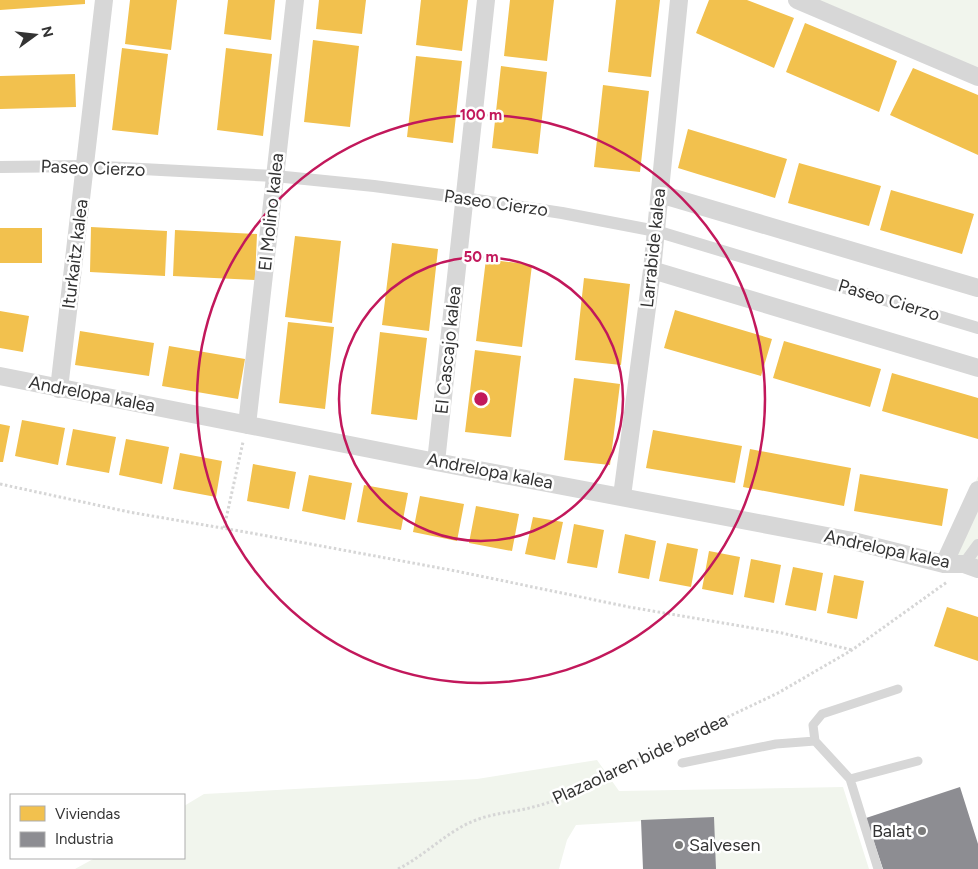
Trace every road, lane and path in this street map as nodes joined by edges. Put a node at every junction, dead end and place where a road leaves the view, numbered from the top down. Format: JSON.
{"nodes":[{"id":1,"x":104,"y":0,"type":"edge"},
{"id":2,"x":295,"y":0,"type":"edge"},
{"id":3,"x":486,"y":0,"type":"edge"},
{"id":4,"x":679,"y":0,"type":"edge"},
{"id":5,"x":797,"y":0,"type":"edge"},
{"id":6,"x":978,"y":77,"type":"edge"},
{"id":7,"x":0,"y":166,"type":"edge"},
{"id":8,"x":85,"y":166,"type":"junction"},
{"id":9,"x":275,"y":176,"type":"junction"},
{"id":10,"x":660,"y":194,"type":"junction"},
{"id":11,"x":464,"y":198,"type":"junction"},
{"id":12,"x":656,"y":231,"type":"junction"},
{"id":13,"x":652,"y":270,"type":"junction"},
{"id":14,"x":978,"y":288,"type":"edge"},
{"id":15,"x":978,"y":328,"type":"edge"},
{"id":16,"x":978,"y":368,"type":"edge"},
{"id":17,"x":0,"y":376,"type":"edge"},
{"id":18,"x":59,"y":389,"type":"junction"},
{"id":19,"x":247,"y":424,"type":"junction"},
{"id":20,"x":436,"y":462,"type":"junction"},
{"id":21,"x":0,"y":484,"type":"edge"},
{"id":22,"x":978,"y":490,"type":"edge"},
{"id":23,"x":622,"y":496,"type":"junction"},
{"id":24,"x":224,"y":528,"type":"junction"},
{"id":25,"x":978,"y":544,"type":"edge"},
{"id":26,"x":944,"y":564,"type":"junction"},
{"id":27,"x":971,"y":567,"type":"edge"},
{"id":28,"x":852,"y":650,"type":"junction"},
{"id":29,"x":898,"y":689,"type":"dead end"},
{"id":30,"x":815,"y":740,"type":"junction"},
{"id":31,"x":918,"y":761,"type":"dead end"},
{"id":32,"x":682,"y":763,"type":"dead end"},
{"id":33,"x":850,"y":779,"type":"junction"},
{"id":34,"x":398,"y":869,"type":"edge"},
{"id":35,"x":878,"y":869,"type":"edge"}],
"edges":[{"from":1,"to":8,"type":"street","name":"Iturkaitz kalea"},
{"from":2,"to":9,"type":"street","name":"El Molino kalea"},
{"from":3,"to":11,"type":"street","name":"El Cascajo kalea"},
{"from":4,"to":10,"type":"street","name":"Larrabide kalea"},
{"from":5,"to":6,"type":"street"},
{"from":7,"to":8,"type":"street","name":"Paseo Cierzo"},
{"from":8,"to":9,"type":"street","name":"Paseo Cierzo"},
{"from":8,"to":18,"type":"street","name":"Iturkaitz kalea"},
{"from":9,"to":11,"type":"street","name":"Paseo Cierzo"},
{"from":9,"to":19,"type":"street","name":"El Molino kalea"},
{"from":10,"to":12,"type":"street","name":"Larrabide kalea"},
{"from":10,"to":14,"type":"street","name":"Paseo Cierzo"},
{"from":11,"to":12,"type":"street","name":"Paseo Cierzo"},
{"from":11,"to":20,"type":"street","name":"El Cascajo kalea"},
{"from":12,"to":13,"type":"street","name":"Larrabide kalea"},
{"from":12,"to":15,"type":"street","name":"Paseo Cierzo"},
{"from":13,"to":16,"type":"street"},
{"from":13,"to":23,"type":"street","name":"Larrabide kalea"},
{"from":17,"to":18,"type":"street","name":"Andrelopa kalea"},
{"from":18,"to":19,"type":"street","name":"Andrelopa kalea"},
{"from":19,"to":20,"type":"street","name":"Andrelopa kalea"},
{"from":19,"to":24,"type":"path"},
{"from":20,"to":23,"type":"street","name":"Andrelopa kalea"},
{"from":21,"to":24,"type":"path"},
{"from":22,"to":26,"type":"street"},
{"from":23,"to":26,"type":"street","name":"Andrelopa kalea"},
{"from":24,"to":28,"type":"path"},
{"from":25,"to":27,"type":"street"},
{"from":26,"to":27,"type":"street","name":"Andrelopa kalea"},
{"from":27,"to":28,"type":"path","name":"Plazaolaren bide berdea"},
{"from":28,"to":34,"type":"path","name":"Plazaolaren bide berdea"},
{"from":29,"to":30,"type":"lane"},
{"from":30,"to":32,"type":"lane"},
{"from":30,"to":33,"type":"lane"},
{"from":31,"to":33,"type":"lane"},
{"from":33,"to":35,"type":"lane"}]}
